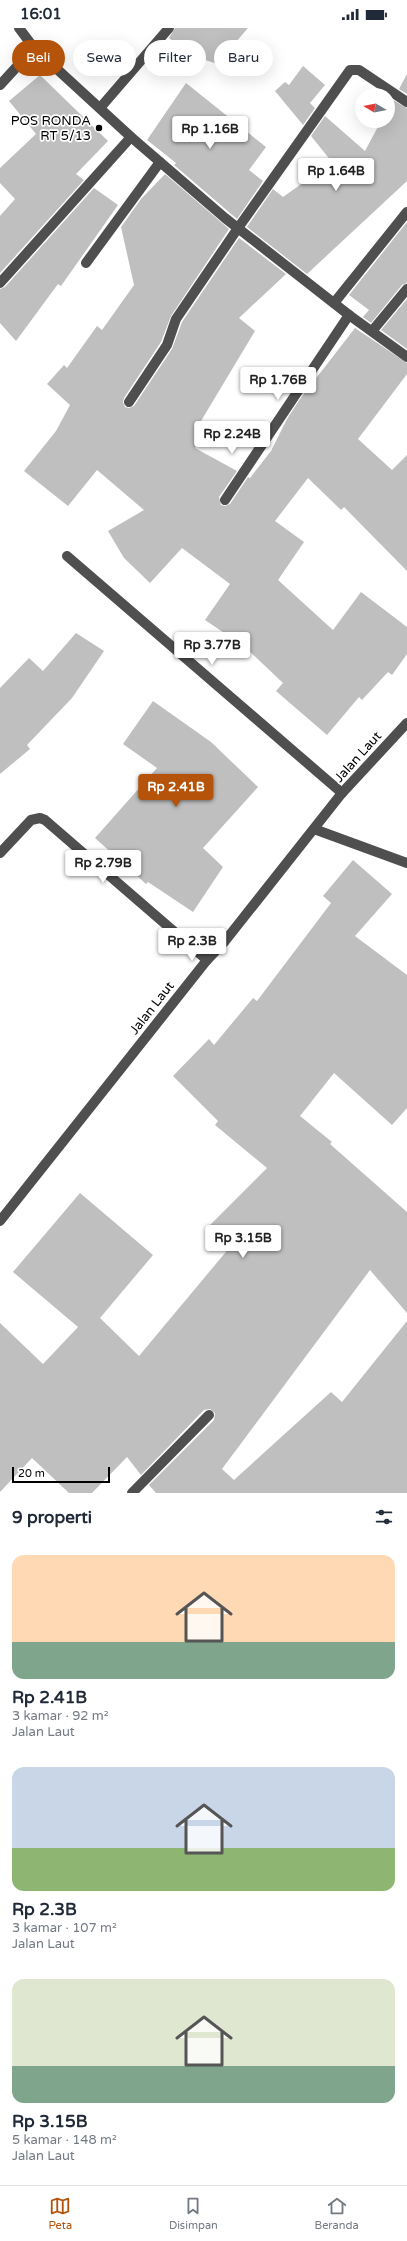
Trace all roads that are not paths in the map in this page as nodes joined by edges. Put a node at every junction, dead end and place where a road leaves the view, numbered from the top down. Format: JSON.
{"nodes":[{"id":1,"x":19,"y":28,"type":"edge"},
{"id":2,"x":169,"y":28,"type":"edge"},
{"id":3,"x":28,"y":40,"type":"edge"},
{"id":4,"x":12,"y":72,"type":"edge"},
{"id":5,"x":65,"y":76,"type":"edge"},
{"id":6,"x":0,"y":85,"type":"edge"},
{"id":7,"x":407,"y":102,"type":"edge"},
{"id":8,"x":100,"y":108,"type":"junction"},
{"id":9,"x":131,"y":137,"type":"junction"},
{"id":10,"x":160,"y":162,"type":"junction"},
{"id":11,"x":407,"y":212,"type":"edge"},
{"id":12,"x":238,"y":228,"type":"junction"},
{"id":13,"x":86,"y":263,"type":"dead end"},
{"id":14,"x":0,"y":283,"type":"edge"},
{"id":15,"x":407,"y":289,"type":"edge"},
{"id":16,"x":334,"y":303,"type":"junction"},
{"id":17,"x":349,"y":315,"type":"junction"},
{"id":18,"x":373,"y":330,"type":"junction"},
{"id":19,"x":407,"y":356,"type":"edge"},
{"id":20,"x":129,"y":402,"type":"dead end"},
{"id":21,"x":225,"y":500,"type":"dead end"},
{"id":22,"x":67,"y":556,"type":"dead end"},
{"id":23,"x":407,"y":723,"type":"edge"},
{"id":24,"x":342,"y":793,"type":"junction"},
{"id":25,"x":314,"y":829,"type":"junction"},
{"id":26,"x":0,"y":853,"type":"edge"},
{"id":27,"x":407,"y":863,"type":"edge"},
{"id":28,"x":207,"y":960,"type":"junction"},
{"id":29,"x":0,"y":1222,"type":"edge"},
{"id":30,"x":209,"y":1415,"type":"dead end"},
{"id":31,"x":132,"y":1493,"type":"edge"}],
"edges":[{"from":1,"to":3,"type":"street"},
{"from":2,"to":8,"type":"street"},
{"from":4,"to":6,"type":"street"},
{"from":5,"to":8,"type":"street"},
{"from":7,"to":12,"type":"street"},
{"from":8,"to":9,"type":"street"},
{"from":9,"to":10,"type":"street"},
{"from":9,"to":14,"type":"street"},
{"from":10,"to":12,"type":"street"},
{"from":10,"to":13,"type":"street"},
{"from":11,"to":16,"type":"street"},
{"from":12,"to":16,"type":"street"},
{"from":12,"to":20,"type":"street"},
{"from":15,"to":18,"type":"street"},
{"from":16,"to":17,"type":"street"},
{"from":17,"to":18,"type":"street"},
{"from":17,"to":21,"type":"street"},
{"from":18,"to":19,"type":"street"},
{"from":22,"to":24,"type":"street"},
{"from":23,"to":24,"type":"street","name":"Jalan Laut"},
{"from":24,"to":25,"type":"street","name":"Jalan Laut"},
{"from":25,"to":27,"type":"street"},
{"from":25,"to":28,"type":"street","name":"Jalan Laut"},
{"from":26,"to":28,"type":"street"},
{"from":28,"to":29,"type":"street","name":"Jalan Laut"},
{"from":30,"to":31,"type":"street"}]}
